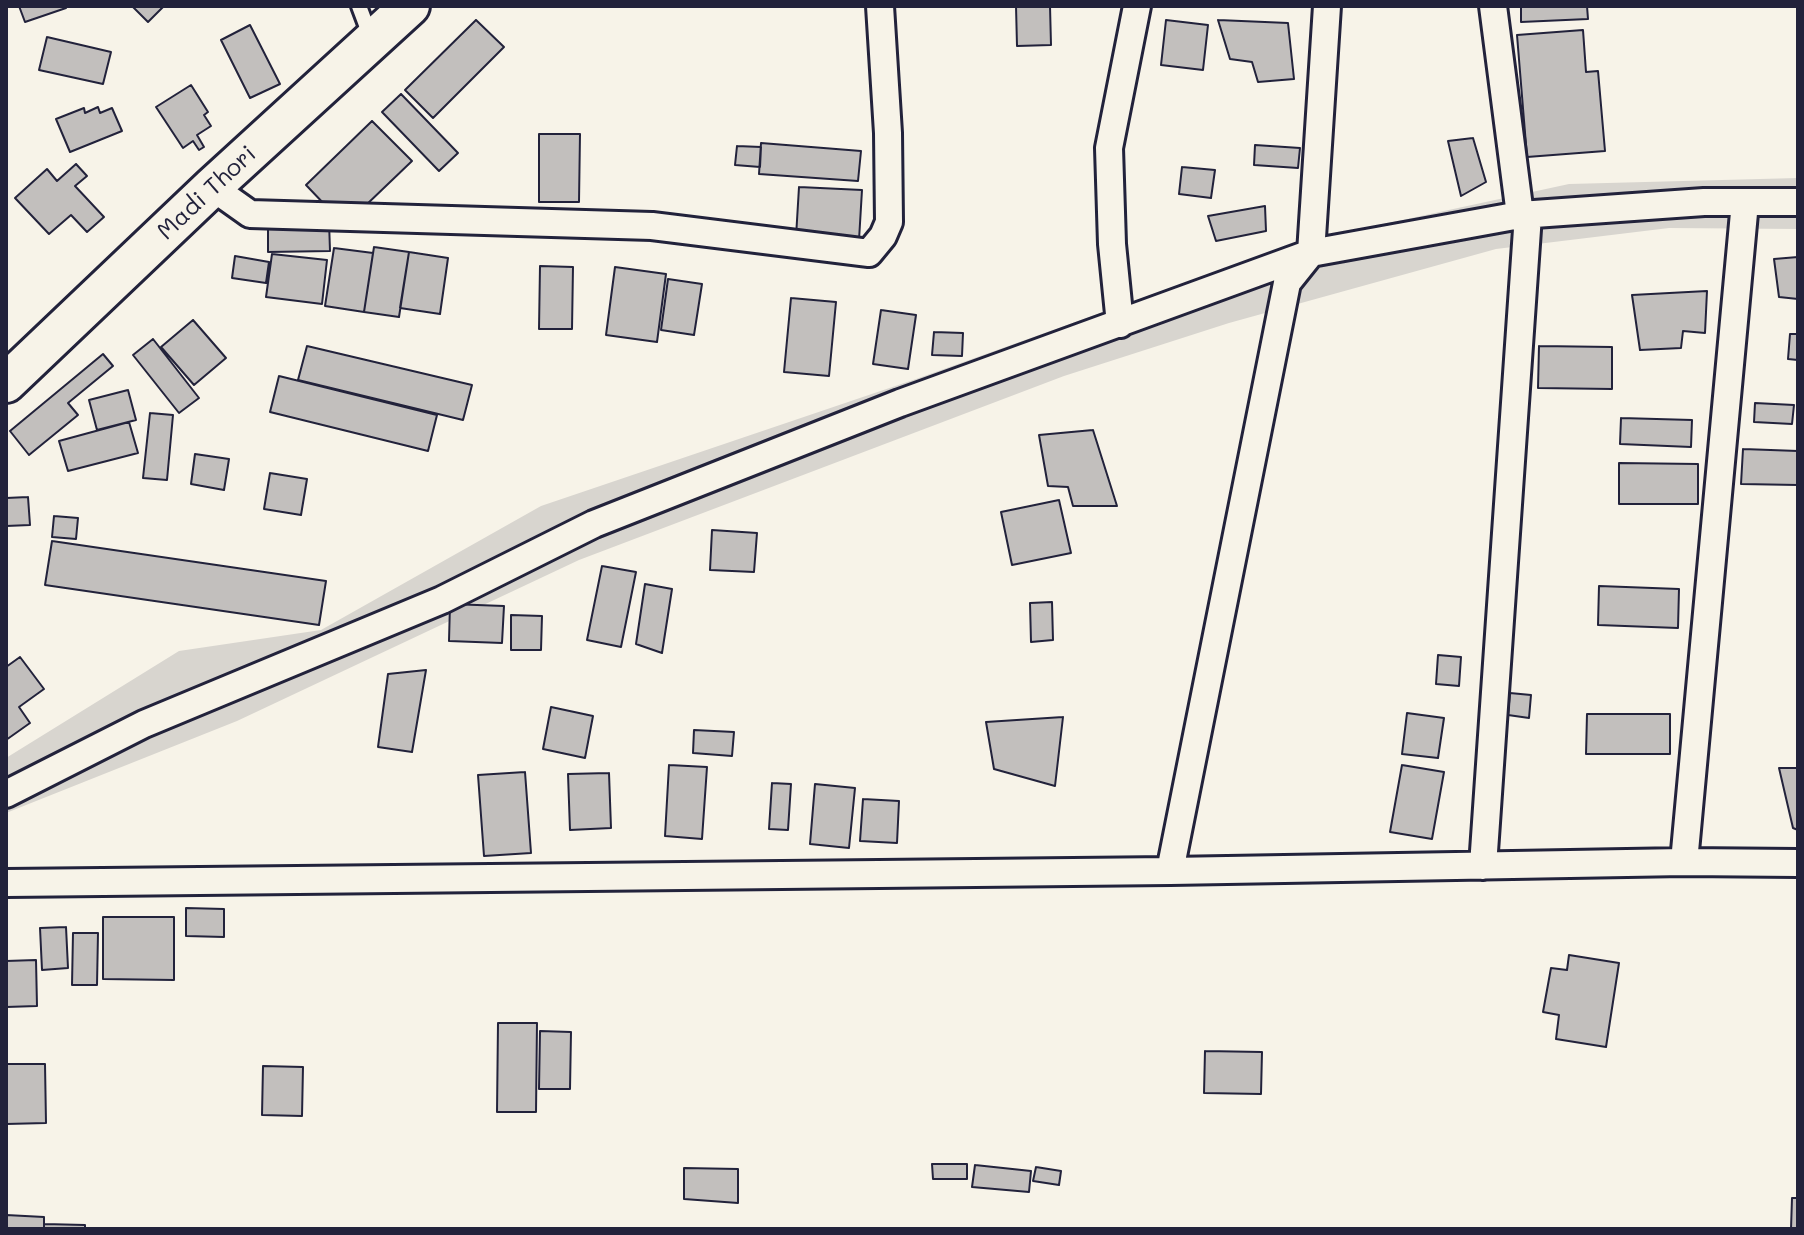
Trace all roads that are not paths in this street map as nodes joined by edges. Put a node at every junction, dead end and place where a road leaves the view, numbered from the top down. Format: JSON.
{"nodes":[{"id":1,"x":359,"y":6,"type":"edge"},
{"id":2,"x":410,"y":6,"type":"edge"},
{"id":3,"x":880,"y":6,"type":"edge"},
{"id":4,"x":1137,"y":6,"type":"edge"},
{"id":5,"x":1327,"y":6,"type":"edge"},
{"id":6,"x":1493,"y":6,"type":"edge"},
{"id":7,"x":372,"y":42,"type":"junction"},
{"id":8,"x":212,"y":187,"type":"junction"},
{"id":9,"x":1745,"y":202,"type":"junction"},
{"id":10,"x":1798,"y":202,"type":"edge"},
{"id":11,"x":1524,"y":215,"type":"junction"},
{"id":12,"x":1311,"y":253,"type":"junction"},
{"id":13,"x":1120,"y":324,"type":"junction"},
{"id":14,"x":6,"y":383,"type":"edge"},
{"id":15,"x":6,"y":794,"type":"edge"},
{"id":16,"x":1684,"y":862,"type":"junction"},
{"id":17,"x":1798,"y":863,"type":"edge"},
{"id":18,"x":1483,"y":866,"type":"junction"},
{"id":19,"x":1170,"y":871,"type":"junction"},
{"id":20,"x":6,"y":883,"type":"edge"}],
"edges":[{"from":1,"to":7,"type":"lane"},
{"from":2,"to":7,"type":"main road","name":"Madi Thori"},
{"from":3,"to":8,"type":"street"},
{"from":4,"to":13,"type":"street"},
{"from":5,"to":12,"type":"street"},
{"from":6,"to":11,"type":"street"},
{"from":7,"to":8,"type":"main road","name":"Madi Thori"},
{"from":8,"to":14,"type":"main road","name":"Madi Thori"},
{"from":9,"to":10,"type":"street"},
{"from":9,"to":11,"type":"street"},
{"from":9,"to":16,"type":"street"},
{"from":11,"to":12,"type":"street"},
{"from":11,"to":18,"type":"street"},
{"from":12,"to":13,"type":"street"},
{"from":12,"to":19,"type":"street"},
{"from":13,"to":15,"type":"street"},
{"from":16,"to":17,"type":"street"},
{"from":16,"to":18,"type":"street"},
{"from":18,"to":19,"type":"street"},
{"from":19,"to":20,"type":"street"}]}
